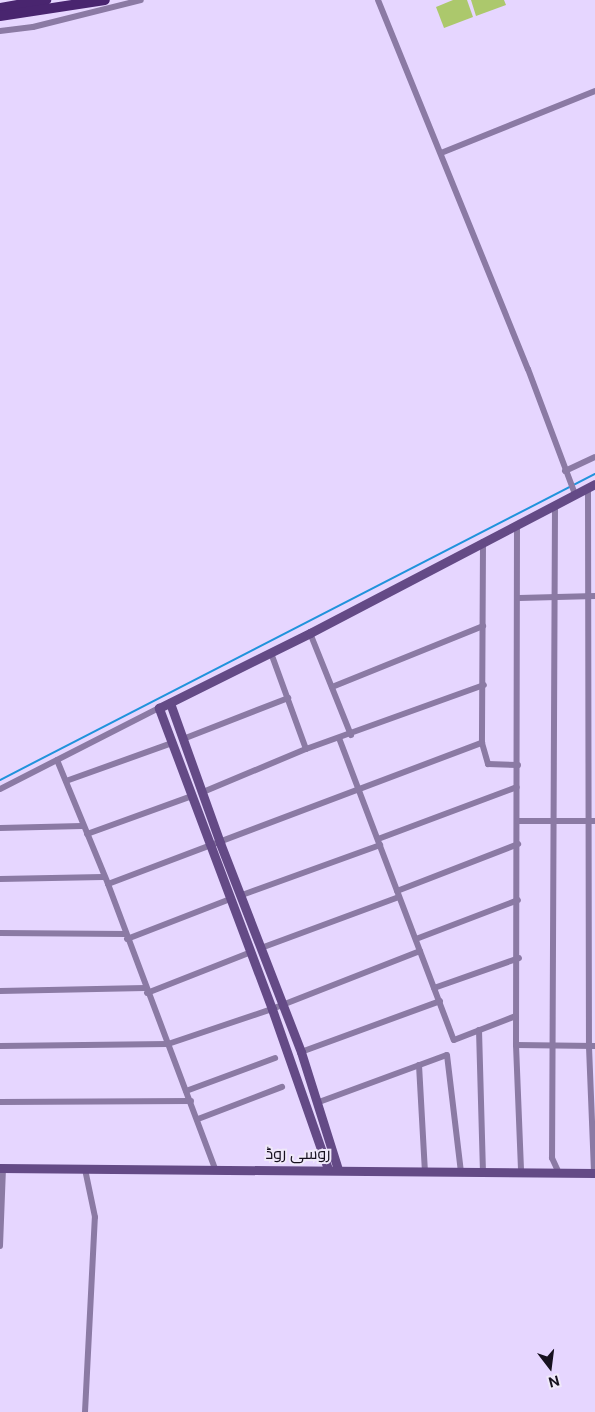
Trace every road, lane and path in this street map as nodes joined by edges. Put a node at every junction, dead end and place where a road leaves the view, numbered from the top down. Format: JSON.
{"nodes":[{"id":1,"x":46,"y":0,"type":"edge"},
{"id":2,"x":105,"y":0,"type":"edge"},
{"id":3,"x":141,"y":0,"type":"edge"},
{"id":4,"x":378,"y":0,"type":"edge"},
{"id":5,"x":0,"y":8,"type":"edge"},
{"id":6,"x":0,"y":16,"type":"edge"},
{"id":7,"x":0,"y":31,"type":"edge"},
{"id":8,"x":595,"y":91,"type":"edge"},
{"id":9,"x":441,"y":153,"type":"junction"},
{"id":10,"x":595,"y":457,"type":"edge"},
{"id":11,"x":565,"y":473,"type":"junction"},
{"id":12,"x":591,"y":486,"type":"edge"},
{"id":13,"x":574,"y":493,"type":"junction"},
{"id":14,"x":555,"y":506,"type":"junction"},
{"id":15,"x":517,"y":525,"type":"junction"},
{"id":16,"x":483,"y":542,"type":"junction"},
{"id":17,"x":592,"y":596,"type":"edge"},
{"id":18,"x":553,"y":597,"type":"junction"},
{"id":19,"x":519,"y":598,"type":"junction"},
{"id":20,"x":483,"y":626,"type":"junction"},
{"id":21,"x":310,"y":634,"type":"junction"},
{"id":22,"x":271,"y":653,"type":"junction"},
{"id":23,"x":484,"y":684,"type":"junction"},
{"id":24,"x":332,"y":687,"type":"junction"},
{"id":25,"x":288,"y":698,"type":"junction"},
{"id":26,"x":170,"y":703,"type":"junction"},
{"id":27,"x":159,"y":708,"type":"junction"},
{"id":28,"x":351,"y":735,"type":"junction"},
{"id":29,"x":339,"y":738,"type":"junction"},
{"id":30,"x":183,"y":739,"type":"junction"},
{"id":31,"x":172,"y":743,"type":"junction"},
{"id":32,"x":482,"y":743,"type":"junction"},
{"id":33,"x":306,"y":749,"type":"junction"},
{"id":34,"x":57,"y":760,"type":"junction"},
{"id":35,"x":518,"y":765,"type":"junction"},
{"id":36,"x":66,"y":781,"type":"junction"},
{"id":37,"x":517,"y":787,"type":"junction"},
{"id":38,"x":0,"y":789,"type":"edge"},
{"id":39,"x":359,"y":789,"type":"junction"},
{"id":40,"x":203,"y":792,"type":"junction"},
{"id":41,"x":192,"y":796,"type":"junction"},
{"id":42,"x":552,"y":820,"type":"junction"},
{"id":43,"x":518,"y":821,"type":"junction"},
{"id":44,"x":592,"y":821,"type":"edge"},
{"id":45,"x":82,"y":826,"type":"junction"},
{"id":46,"x":0,"y":828,"type":"edge"},
{"id":47,"x":87,"y":834,"type":"junction"},
{"id":48,"x":379,"y":842,"type":"junction"},
{"id":49,"x":220,"y":843,"type":"junction"},
{"id":50,"x":518,"y":844,"type":"junction"},
{"id":51,"x":211,"y":847,"type":"junction"},
{"id":52,"x":103,"y":877,"type":"junction"},
{"id":53,"x":0,"y":879,"type":"edge"},
{"id":54,"x":108,"y":884,"type":"junction"},
{"id":55,"x":398,"y":894,"type":"junction"},
{"id":56,"x":242,"y":895,"type":"junction"},
{"id":57,"x":230,"y":899,"type":"junction"},
{"id":58,"x":518,"y":900,"type":"junction"},
{"id":59,"x":0,"y":933,"type":"edge"},
{"id":60,"x":126,"y":936,"type":"junction"},
{"id":61,"x":416,"y":939,"type":"junction"},
{"id":62,"x":261,"y":948,"type":"junction"},
{"id":63,"x":420,"y":951,"type":"junction"},
{"id":64,"x":251,"y":952,"type":"junction"},
{"id":65,"x":519,"y":958,"type":"junction"},
{"id":66,"x":434,"y":988,"type":"junction"},
{"id":67,"x":0,"y":991,"type":"edge"},
{"id":68,"x":146,"y":991,"type":"junction"},
{"id":69,"x":440,"y":1000,"type":"junction"},
{"id":70,"x":282,"y":1004,"type":"junction"},
{"id":71,"x":272,"y":1009,"type":"junction"},
{"id":72,"x":516,"y":1016,"type":"junction"},
{"id":73,"x":479,"y":1030,"type":"junction"},
{"id":74,"x":168,"y":1044,"type":"junction"},
{"id":75,"x":516,"y":1045,"type":"junction"},
{"id":76,"x":0,"y":1046,"type":"edge"},
{"id":77,"x":552,"y":1046,"type":"junction"},
{"id":78,"x":592,"y":1046,"type":"edge"},
{"id":79,"x":301,"y":1052,"type":"junction"},
{"id":80,"x":275,"y":1058,"type":"dead end"},
{"id":81,"x":419,"y":1065,"type":"junction"},
{"id":82,"x":282,"y":1087,"type":"dead end"},
{"id":83,"x":186,"y":1091,"type":"junction"},
{"id":84,"x":191,"y":1101,"type":"junction"},
{"id":85,"x":0,"y":1102,"type":"edge"},
{"id":86,"x":319,"y":1102,"type":"junction"},
{"id":87,"x":198,"y":1119,"type":"junction"},
{"id":88,"x":1,"y":1168,"type":"edge"},
{"id":89,"x":328,"y":1168,"type":"junction"},
{"id":90,"x":85,"y":1169,"type":"junction"},
{"id":91,"x":215,"y":1169,"type":"junction"},
{"id":92,"x":338,"y":1169,"type":"junction"},
{"id":93,"x":425,"y":1171,"type":"junction"},
{"id":94,"x":483,"y":1171,"type":"junction"},
{"id":95,"x":462,"y":1172,"type":"junction"},
{"id":96,"x":521,"y":1172,"type":"junction"},
{"id":97,"x":559,"y":1173,"type":"junction"},
{"id":98,"x":595,"y":1173,"type":"edge"},
{"id":99,"x":0,"y":1232,"type":"edge"},
{"id":100,"x":0,"y":1246,"type":"edge"},
{"id":101,"x":85,"y":1412,"type":"edge"}],
"edges":[{"from":1,"to":5,"type":"main road"},
{"from":2,"to":6,"type":"main road"},
{"from":3,"to":7,"type":"street"},
{"from":4,"to":9,"type":"street"},
{"from":8,"to":9,"type":"street"},
{"from":9,"to":11,"type":"street"},
{"from":10,"to":11,"type":"street"},
{"from":11,"to":13,"type":"street"},
{"from":12,"to":13,"type":"street"},
{"from":12,"to":17,"type":"street"},
{"from":13,"to":14,"type":"street"},
{"from":14,"to":15,"type":"street"},
{"from":14,"to":18,"type":"street"},
{"from":15,"to":16,"type":"street"},
{"from":15,"to":19,"type":"street"},
{"from":16,"to":20,"type":"street"},
{"from":16,"to":21,"type":"street"},
{"from":17,"to":18,"type":"street"},
{"from":17,"to":44,"type":"street"},
{"from":18,"to":19,"type":"street"},
{"from":18,"to":42,"type":"street"},
{"from":19,"to":35,"type":"street"},
{"from":20,"to":23,"type":"street"},
{"from":20,"to":24,"type":"street"},
{"from":21,"to":22,"type":"street"},
{"from":21,"to":24,"type":"street"},
{"from":22,"to":25,"type":"street"},
{"from":22,"to":26,"type":"street"},
{"from":23,"to":28,"type":"street"},
{"from":23,"to":32,"type":"street"},
{"from":24,"to":28,"type":"street"},
{"from":25,"to":30,"type":"street"},
{"from":25,"to":33,"type":"street"},
{"from":26,"to":27,"type":"street"},
{"from":26,"to":30,"type":"street"},
{"from":27,"to":31,"type":"street"},
{"from":27,"to":34,"type":"street"},
{"from":28,"to":29,"type":"street"},
{"from":29,"to":33,"type":"street"},
{"from":29,"to":39,"type":"street"},
{"from":30,"to":40,"type":"street"},
{"from":31,"to":36,"type":"street"},
{"from":31,"to":41,"type":"street"},
{"from":32,"to":35,"type":"street"},
{"from":32,"to":39,"type":"street"},
{"from":33,"to":40,"type":"street"},
{"from":34,"to":36,"type":"street"},
{"from":34,"to":38,"type":"street"},
{"from":35,"to":37,"type":"street"},
{"from":36,"to":45,"type":"street"},
{"from":37,"to":43,"type":"street"},
{"from":37,"to":48,"type":"street"},
{"from":39,"to":48,"type":"street"},
{"from":39,"to":49,"type":"street"},
{"from":40,"to":49,"type":"street"},
{"from":41,"to":47,"type":"street"},
{"from":41,"to":51,"type":"street"},
{"from":42,"to":43,"type":"street"},
{"from":42,"to":44,"type":"street"},
{"from":42,"to":77,"type":"street"},
{"from":43,"to":50,"type":"street"},
{"from":44,"to":78,"type":"street"},
{"from":45,"to":46,"type":"street"},
{"from":45,"to":47,"type":"street"},
{"from":47,"to":52,"type":"street"},
{"from":48,"to":55,"type":"street"},
{"from":48,"to":56,"type":"street"},
{"from":49,"to":51,"type":"street"},
{"from":49,"to":56,"type":"street"},
{"from":50,"to":55,"type":"street"},
{"from":50,"to":58,"type":"street"},
{"from":51,"to":54,"type":"street"},
{"from":51,"to":57,"type":"street"},
{"from":52,"to":53,"type":"street"},
{"from":52,"to":54,"type":"street"},
{"from":54,"to":60,"type":"street"},
{"from":55,"to":61,"type":"street"},
{"from":55,"to":62,"type":"street"},
{"from":56,"to":62,"type":"street"},
{"from":57,"to":60,"type":"street"},
{"from":57,"to":64,"type":"street"},
{"from":58,"to":61,"type":"street"},
{"from":58,"to":65,"type":"street"},
{"from":59,"to":60,"type":"street"},
{"from":60,"to":68,"type":"street"},
{"from":61,"to":63,"type":"street"},
{"from":62,"to":70,"type":"street"},
{"from":63,"to":66,"type":"street"},
{"from":63,"to":70,"type":"street"},
{"from":64,"to":68,"type":"street"},
{"from":64,"to":71,"type":"street"},
{"from":65,"to":66,"type":"street"},
{"from":65,"to":72,"type":"street"},
{"from":66,"to":69,"type":"street"},
{"from":67,"to":68,"type":"street"},
{"from":68,"to":74,"type":"street"},
{"from":69,"to":73,"type":"street"},
{"from":69,"to":79,"type":"street"},
{"from":70,"to":71,"type":"street"},
{"from":70,"to":79,"type":"street"},
{"from":71,"to":74,"type":"street"},
{"from":71,"to":89,"type":"street"},
{"from":72,"to":73,"type":"street"},
{"from":72,"to":75,"type":"street"},
{"from":73,"to":94,"type":"street"},
{"from":74,"to":76,"type":"street"},
{"from":74,"to":83,"type":"street"},
{"from":75,"to":77,"type":"street"},
{"from":75,"to":96,"type":"street"},
{"from":77,"to":78,"type":"street"},
{"from":77,"to":97,"type":"street"},
{"from":78,"to":98,"type":"street"},
{"from":79,"to":86,"type":"street"},
{"from":80,"to":83,"type":"street"},
{"from":81,"to":86,"type":"street"},
{"from":81,"to":93,"type":"street"},
{"from":81,"to":95,"type":"street"},
{"from":82,"to":87,"type":"street"},
{"from":83,"to":84,"type":"street"},
{"from":84,"to":85,"type":"street"},
{"from":84,"to":87,"type":"street"},
{"from":86,"to":92,"type":"street"},
{"from":87,"to":91,"type":"street"},
{"from":88,"to":90,"type":"street","name":"روسی روڈ"},
{"from":88,"to":99,"type":"street"},
{"from":89,"to":91,"type":"street","name":"روسی روڈ"},
{"from":89,"to":92,"type":"street","name":"روسی روڈ"},
{"from":90,"to":91,"type":"street","name":"روسی روڈ"},
{"from":90,"to":101,"type":"street"},
{"from":92,"to":93,"type":"street","name":"روسی روڈ"},
{"from":93,"to":95,"type":"street","name":"روسی روڈ"},
{"from":94,"to":95,"type":"street","name":"روسی روڈ"},
{"from":94,"to":96,"type":"street","name":"روسی روڈ"},
{"from":96,"to":97,"type":"street","name":"روسی روڈ"},
{"from":97,"to":98,"type":"street","name":"روسی روڈ"},
{"from":99,"to":100,"type":"street"}]}
